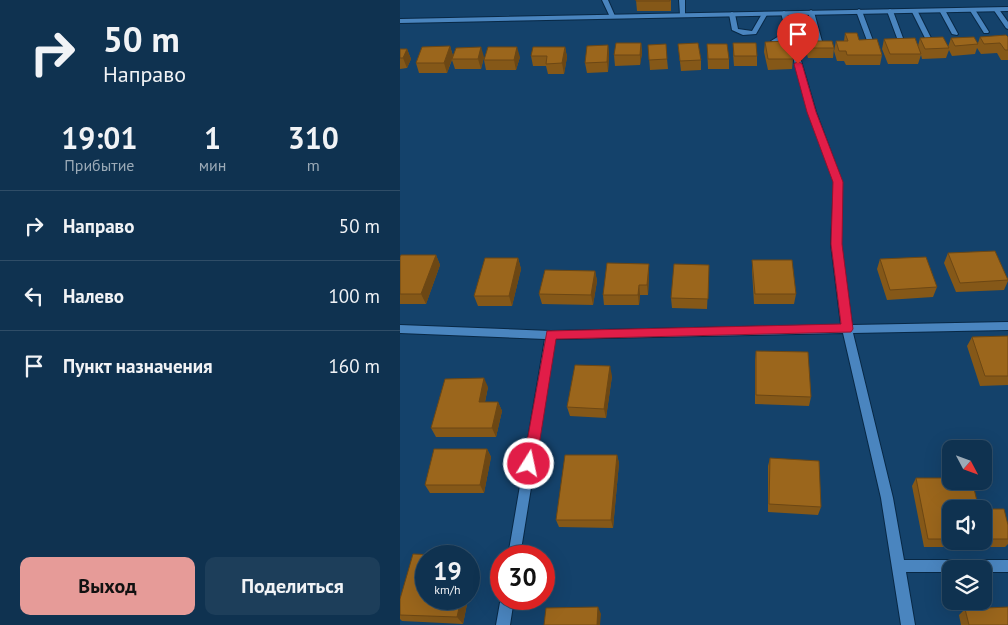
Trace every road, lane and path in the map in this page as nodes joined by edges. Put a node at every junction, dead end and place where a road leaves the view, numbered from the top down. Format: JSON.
{"nodes":[{"id":1,"x":605,"y":0,"type":"edge"},
{"id":2,"x":682,"y":0,"type":"edge"},
{"id":3,"x":972,"y":9,"type":"junction"},
{"id":4,"x":996,"y":9,"type":"junction"},
{"id":5,"x":1008,"y":9,"type":"edge"},
{"id":6,"x":914,"y":10,"type":"junction"},
{"id":7,"x":942,"y":10,"type":"junction"},
{"id":8,"x":859,"y":11,"type":"junction"},
{"id":9,"x":890,"y":11,"type":"junction"},
{"id":10,"x":811,"y":12,"type":"junction"},
{"id":11,"x":765,"y":13,"type":"junction"},
{"id":12,"x":784,"y":13,"type":"junction"},
{"id":13,"x":732,"y":14,"type":"junction"},
{"id":14,"x":683,"y":15,"type":"junction"},
{"id":15,"x":612,"y":16,"type":"junction"},
{"id":16,"x":400,"y":21,"type":"edge"},
{"id":17,"x":1008,"y":27,"type":"edge"},
{"id":18,"x":789,"y":32,"type":"junction"},
{"id":19,"x":986,"y":32,"type":"dead end"},
{"id":20,"x":954,"y":34,"type":"dead end"},
{"id":21,"x":900,"y":38,"type":"edge"},
{"id":22,"x":928,"y":38,"type":"edge"},
{"id":23,"x":774,"y":41,"type":"edge"},
{"id":24,"x":820,"y":45,"type":"edge"},
{"id":25,"x":872,"y":46,"type":"edge"},
{"id":26,"x":1008,"y":326,"type":"edge"},
{"id":27,"x":400,"y":329,"type":"edge"},
{"id":28,"x":847,"y":329,"type":"junction"},
{"id":29,"x":551,"y":335,"type":"junction"},
{"id":30,"x":516,"y":545,"type":"edge"},
{"id":31,"x":898,"y":566,"type":"junction"},
{"id":32,"x":1008,"y":566,"type":"edge"},
{"id":33,"x":505,"y":610,"type":"edge"},
{"id":34,"x":503,"y":625,"type":"edge"},
{"id":35,"x":908,"y":625,"type":"edge"}],
"edges":[{"from":1,"to":15,"type":"street"},
{"from":2,"to":14,"type":"street"},
{"from":3,"to":4,"type":"street"},
{"from":3,"to":7,"type":"street"},
{"from":3,"to":19,"type":"street"},
{"from":4,"to":5,"type":"street"},
{"from":4,"to":17,"type":"street"},
{"from":6,"to":7,"type":"street"},
{"from":6,"to":9,"type":"street"},
{"from":6,"to":22,"type":"street"},
{"from":7,"to":20,"type":"street"},
{"from":8,"to":9,"type":"street"},
{"from":8,"to":10,"type":"street"},
{"from":8,"to":25,"type":"street"},
{"from":9,"to":21,"type":"street"},
{"from":10,"to":12,"type":"street"},
{"from":10,"to":24,"type":"street"},
{"from":11,"to":12,"type":"street"},
{"from":11,"to":13,"type":"street"},
{"from":11,"to":13,"type":"street"},
{"from":12,"to":18,"type":"street"},
{"from":13,"to":14,"type":"street"},
{"from":14,"to":15,"type":"street"},
{"from":15,"to":16,"type":"street"},
{"from":18,"to":23,"type":"street"},
{"from":18,"to":28,"type":"street"},
{"from":26,"to":28,"type":"street"},
{"from":27,"to":29,"type":"street"},
{"from":28,"to":29,"type":"street"},
{"from":28,"to":31,"type":"street"},
{"from":29,"to":30,"type":"street"},
{"from":31,"to":32,"type":"street"},
{"from":31,"to":35,"type":"street"},
{"from":33,"to":34,"type":"street"}]}
